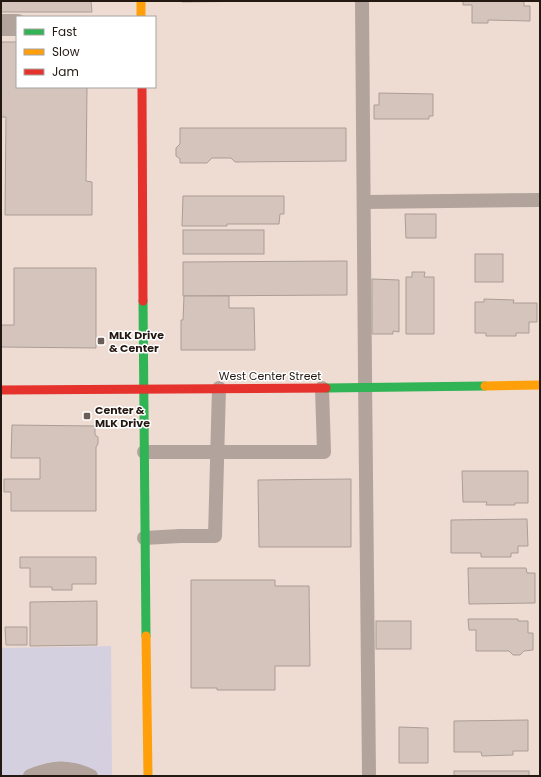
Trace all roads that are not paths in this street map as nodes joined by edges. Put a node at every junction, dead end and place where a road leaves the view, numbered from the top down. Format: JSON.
{"nodes":[{"id":1,"x":141,"y":1,"type":"edge"},
{"id":2,"x":362,"y":1,"type":"edge"},
{"id":3,"x":141,"y":16,"type":"edge"},
{"id":4,"x":1,"y":25,"type":"edge"},
{"id":5,"x":16,"y":25,"type":"edge"},
{"id":6,"x":142,"y":88,"type":"edge"},
{"id":7,"x":540,"y":200,"type":"edge"},
{"id":8,"x":364,"y":202,"type":"junction"},
{"id":9,"x":540,"y":385,"type":"edge"},
{"id":10,"x":219,"y":388,"type":"junction"},
{"id":11,"x":322,"y":388,"type":"junction"},
{"id":12,"x":364,"y":388,"type":"junction"},
{"id":13,"x":143,"y":389,"type":"junction"},
{"id":14,"x":1,"y":390,"type":"edge"},
{"id":15,"x":144,"y":452,"type":"junction"},
{"id":16,"x":217,"y":452,"type":"junction"},
{"id":17,"x":144,"y":538,"type":"junction"},
{"id":18,"x":30,"y":776,"type":"edge"},
{"id":19,"x":91,"y":776,"type":"edge"},
{"id":20,"x":148,"y":776,"type":"edge"},
{"id":21,"x":369,"y":776,"type":"edge"}],
"edges":[{"from":1,"to":3,"type":"main road"},
{"from":2,"to":8,"type":"lane"},
{"from":4,"to":5,"type":"street"},
{"from":6,"to":13,"type":"main road"},
{"from":7,"to":8,"type":"lane"},
{"from":8,"to":12,"type":"lane"},
{"from":9,"to":12,"type":"main road","name":"West Center Street"},
{"from":10,"to":11,"type":"main road","name":"West Center Street"},
{"from":10,"to":13,"type":"main road","name":"West Center Street"},
{"from":10,"to":16,"type":"lane"},
{"from":11,"to":12,"type":"main road","name":"West Center Street"},
{"from":11,"to":16,"type":"lane"},
{"from":12,"to":21,"type":"lane"},
{"from":13,"to":14,"type":"main road","name":"West Center Street"},
{"from":13,"to":15,"type":"main road"},
{"from":15,"to":16,"type":"lane"},
{"from":15,"to":17,"type":"main road"},
{"from":16,"to":17,"type":"lane"},
{"from":17,"to":20,"type":"main road"},
{"from":18,"to":19,"type":"lane"}]}
